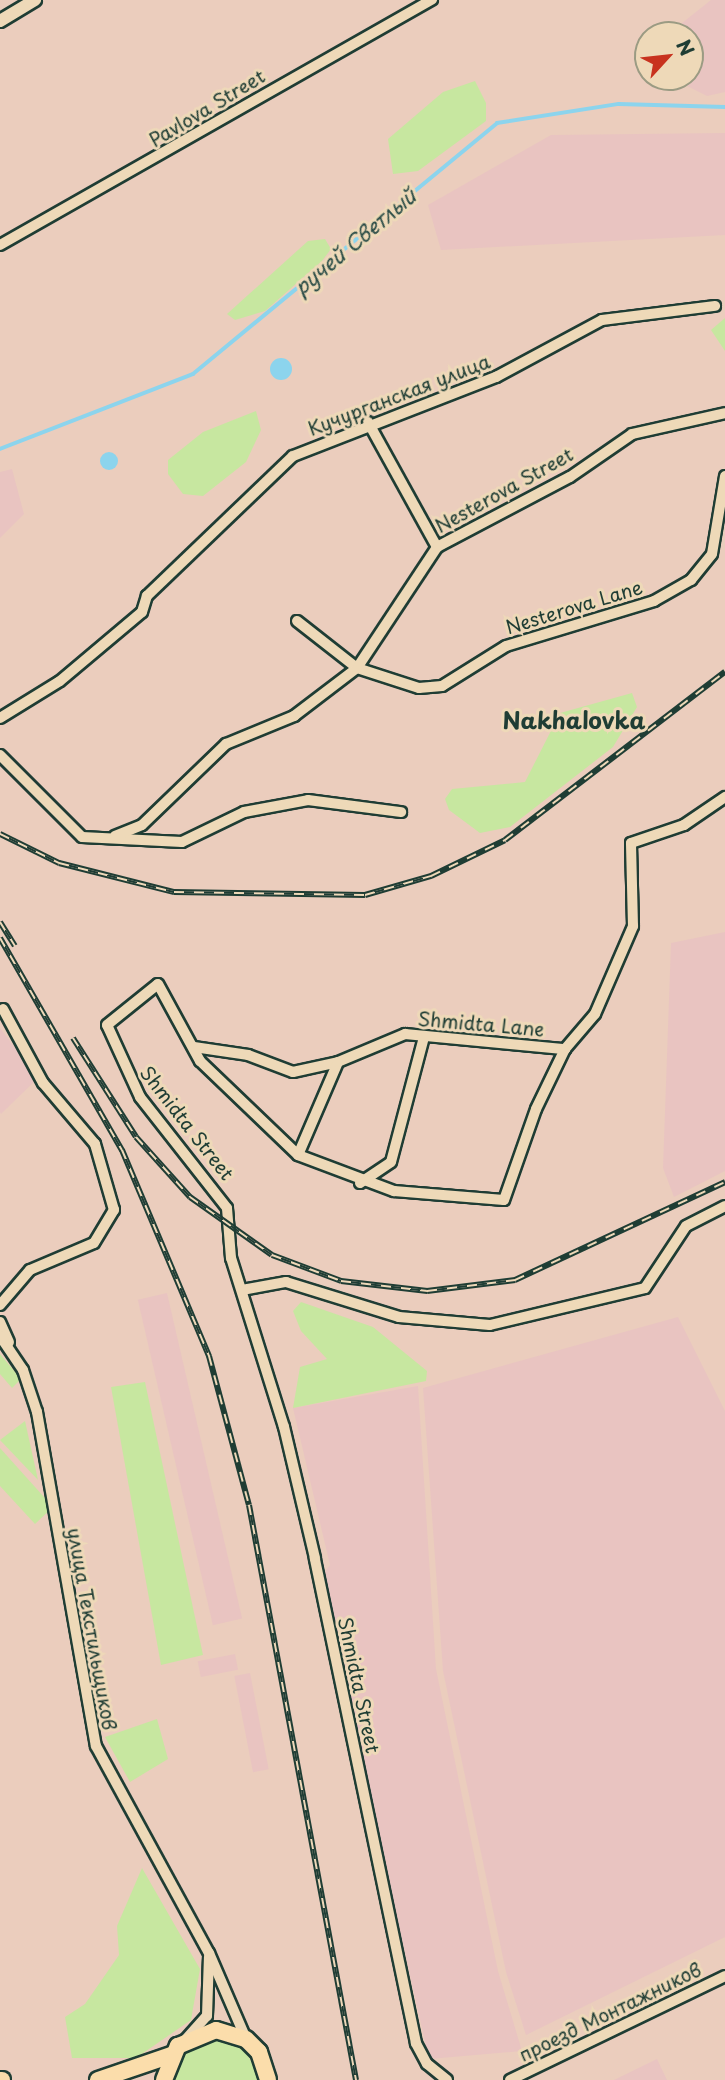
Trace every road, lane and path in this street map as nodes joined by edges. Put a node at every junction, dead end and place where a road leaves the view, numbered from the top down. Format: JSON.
{"nodes":[{"id":1,"x":35,"y":0,"type":"edge"},
{"id":2,"x":432,"y":0,"type":"edge"},
{"id":3,"x":0,"y":21,"type":"edge"},
{"id":4,"x":0,"y":245,"type":"edge"},
{"id":5,"x":715,"y":306,"type":"dead end"},
{"id":6,"x":725,"y":414,"type":"edge"},
{"id":7,"x":368,"y":422,"type":"junction"},
{"id":8,"x":725,"y":476,"type":"edge"},
{"id":9,"x":437,"y":547,"type":"junction"},
{"id":10,"x":297,"y":621,"type":"dead end"},
{"id":11,"x":357,"y":668,"type":"junction"},
{"id":12,"x":0,"y":718,"type":"edge"},
{"id":13,"x":0,"y":755,"type":"edge"},
{"id":14,"x":725,"y":797,"type":"edge"},
{"id":15,"x":401,"y":812,"type":"dead end"},
{"id":16,"x":115,"y":836,"type":"junction"},
{"id":17,"x":3,"y":1009,"type":"dead end"},
{"id":18,"x":424,"y":1037,"type":"junction"},
{"id":19,"x":194,"y":1047,"type":"junction"},
{"id":20,"x":565,"y":1049,"type":"junction"},
{"id":21,"x":338,"y":1062,"type":"junction"},
{"id":22,"x":298,"y":1155,"type":"junction"},
{"id":23,"x":360,"y":1183,"type":"junction"},
{"id":24,"x":725,"y":1206,"type":"edge"},
{"id":25,"x":242,"y":1290,"type":"junction"},
{"id":26,"x":0,"y":1305,"type":"edge"},
{"id":27,"x":0,"y":1322,"type":"edge"},
{"id":28,"x":0,"y":1336,"type":"edge"},
{"id":29,"x":12,"y":1349,"type":"junction"},
{"id":30,"x":209,"y":1953,"type":"junction"},
{"id":31,"x":725,"y":1976,"type":"edge"},
{"id":32,"x":186,"y":2039,"type":"junction"},
{"id":33,"x":246,"y":2039,"type":"junction"},
{"id":34,"x":171,"y":2055,"type":"junction"},
{"id":35,"x":269,"y":2076,"type":"edge"},
{"id":36,"x":98,"y":2080,"type":"edge"},
{"id":37,"x":164,"y":2080,"type":"edge"},
{"id":38,"x":447,"y":2080,"type":"edge"},
{"id":39,"x":510,"y":2080,"type":"edge"}],
"edges":[{"from":1,"to":3,"type":"street"},
{"from":2,"to":4,"type":"street","name":"Pavlova Street"},
{"from":5,"to":7,"type":"street","name":"Кучурганская улица"},
{"from":6,"to":9,"type":"street","name":"Nesterova Street"},
{"from":7,"to":9,"type":"street"},
{"from":7,"to":12,"type":"street","name":"Кучурганская улица"},
{"from":8,"to":11,"type":"street","name":"Nesterova Lane"},
{"from":9,"to":11,"type":"street","name":"Nesterova Street"},
{"from":10,"to":11,"type":"street","name":"Nesterova Lane"},
{"from":11,"to":16,"type":"street","name":"Nesterova Street"},
{"from":13,"to":16,"type":"street"},
{"from":14,"to":20,"type":"street","name":"Shmidta Street"},
{"from":15,"to":16,"type":"street"},
{"from":17,"to":26,"type":"street"},
{"from":18,"to":20,"type":"street","name":"Shmidta Lane"},
{"from":18,"to":21,"type":"street","name":"Shmidta Lane"},
{"from":18,"to":23,"type":"street"},
{"from":19,"to":21,"type":"street","name":"Shmidta Lane"},
{"from":19,"to":22,"type":"street","name":"Shmidta Street"},
{"from":19,"to":25,"type":"street","name":"Shmidta Street"},
{"from":20,"to":23,"type":"street","name":"Shmidta Street"},
{"from":21,"to":22,"type":"street"},
{"from":22,"to":23,"type":"street","name":"Shmidta Street"},
{"from":24,"to":25,"type":"street"},
{"from":25,"to":38,"type":"street","name":"Shmidta Street"},
{"from":27,"to":29,"type":"street"},
{"from":28,"to":29,"type":"street","name":"улица Текстильщиков"},
{"from":29,"to":30,"type":"street","name":"улица Текстильщиков"},
{"from":30,"to":32,"type":"street"},
{"from":30,"to":33,"type":"street","name":"улица Текстильщиков"},
{"from":31,"to":39,"type":"street","name":"проезд Монтажников"},
{"from":32,"to":33,"type":"main road"},
{"from":32,"to":34,"type":"main road"},
{"from":33,"to":35,"type":"main road"},
{"from":34,"to":36,"type":"main road"},
{"from":34,"to":37,"type":"main road"}]}
